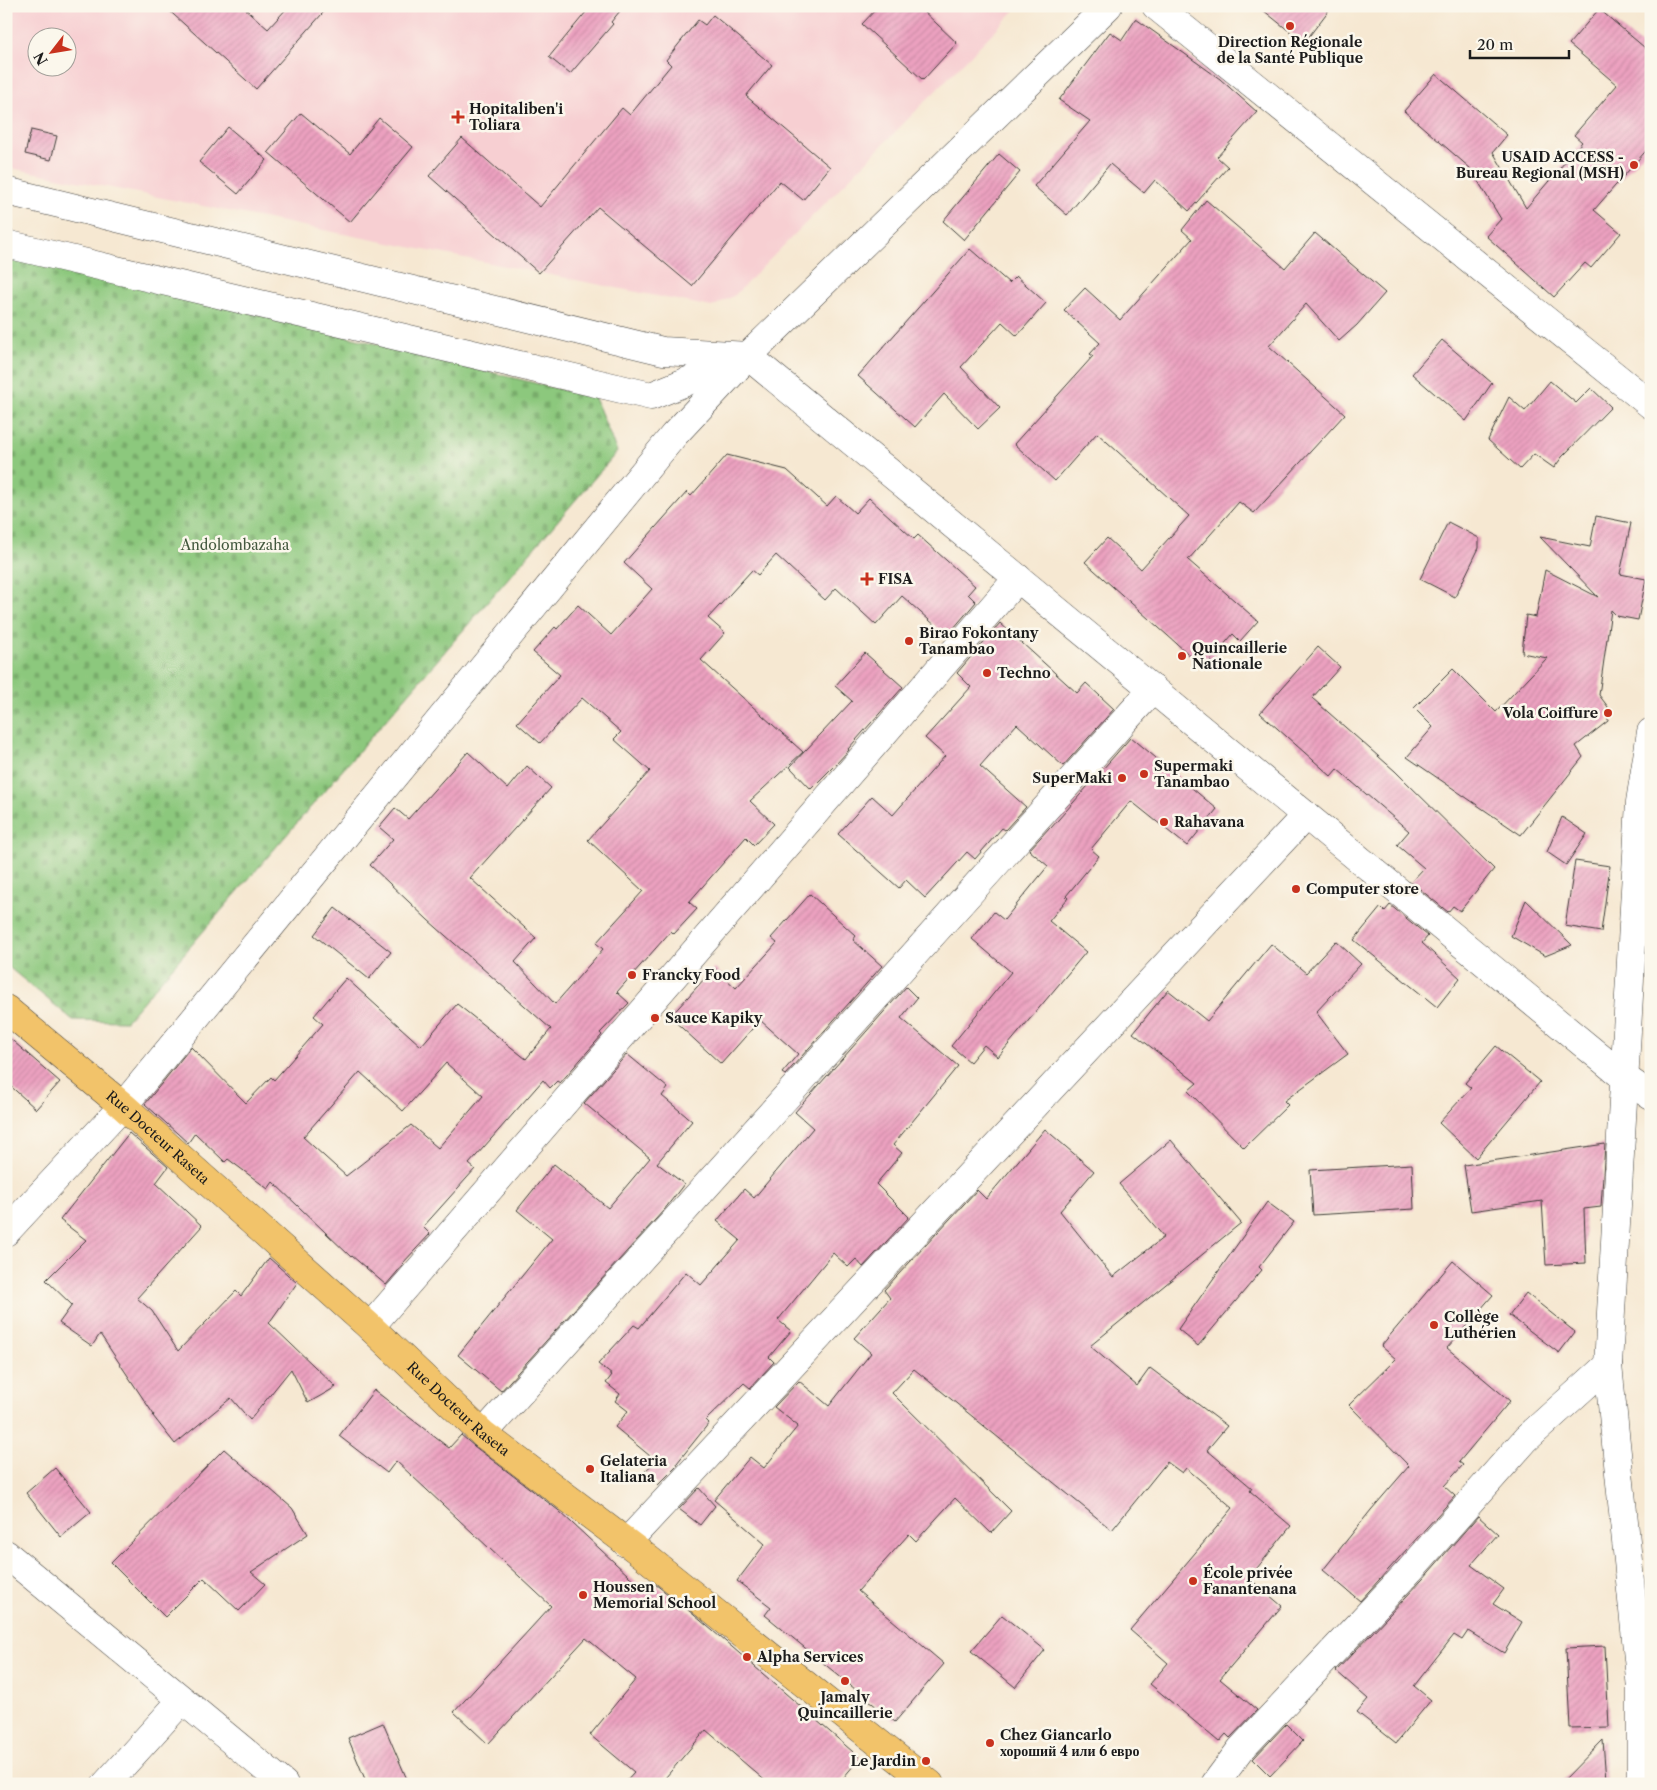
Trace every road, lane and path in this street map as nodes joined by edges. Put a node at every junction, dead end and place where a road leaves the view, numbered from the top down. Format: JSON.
{"nodes":[{"id":1,"x":1108,"y":6,"type":"edge"},
{"id":2,"x":1156,"y":6,"type":"edge"},
{"id":3,"x":6,"y":191,"type":"edge"},
{"id":4,"x":6,"y":244,"type":"edge"},
{"id":5,"x":748,"y":356,"type":"junction"},
{"id":6,"x":1651,"y":405,"type":"edge"},
{"id":7,"x":1018,"y":578,"type":"junction"},
{"id":8,"x":1153,"y":689,"type":"junction"},
{"id":9,"x":1651,"y":732,"type":"edge"},
{"id":10,"x":1306,"y":815,"type":"junction"},
{"id":11,"x":6,"y":1009,"type":"edge"},
{"id":12,"x":1625,"y":1078,"type":"junction"},
{"id":13,"x":1651,"y":1096,"type":"edge"},
{"id":14,"x":123,"y":1106,"type":"junction"},
{"id":15,"x":6,"y":1232,"type":"edge"},
{"id":16,"x":370,"y":1327,"type":"junction"},
{"id":17,"x":1608,"y":1365,"type":"junction"},
{"id":18,"x":483,"y":1434,"type":"junction"},
{"id":19,"x":626,"y":1543,"type":"junction"},
{"id":20,"x":6,"y":1554,"type":"edge"},
{"id":21,"x":182,"y":1700,"type":"junction"},
{"id":22,"x":106,"y":1784,"type":"edge"},
{"id":23,"x":284,"y":1784,"type":"edge"},
{"id":24,"x":930,"y":1784,"type":"edge"},
{"id":25,"x":1215,"y":1784,"type":"edge"},
{"id":26,"x":1640,"y":1784,"type":"edge"}],
"edges":[{"from":1,"to":5,"type":"street"},
{"from":2,"to":6,"type":"street"},
{"from":3,"to":5,"type":"street"},
{"from":4,"to":5,"type":"street"},
{"from":5,"to":7,"type":"street"},
{"from":5,"to":14,"type":"street"},
{"from":7,"to":8,"type":"street"},
{"from":7,"to":16,"type":"street"},
{"from":8,"to":10,"type":"street"},
{"from":8,"to":18,"type":"street"},
{"from":9,"to":12,"type":"street"},
{"from":10,"to":12,"type":"street"},
{"from":10,"to":19,"type":"street"},
{"from":11,"to":14,"type":"main road","name":"Rue Docteur Raseta"},
{"from":12,"to":13,"type":"street"},
{"from":12,"to":17,"type":"street"},
{"from":14,"to":15,"type":"street"},
{"from":14,"to":16,"type":"main road","name":"Rue Docteur Raseta"},
{"from":16,"to":18,"type":"main road","name":"Rue Docteur Raseta"},
{"from":17,"to":25,"type":"street"},
{"from":17,"to":26,"type":"street"},
{"from":18,"to":19,"type":"main road","name":"Rue Docteur Raseta"},
{"from":19,"to":24,"type":"main road","name":"Rue Docteur Raseta"},
{"from":20,"to":21,"type":"street"},
{"from":21,"to":22,"type":"street"},
{"from":21,"to":23,"type":"street"}]}
